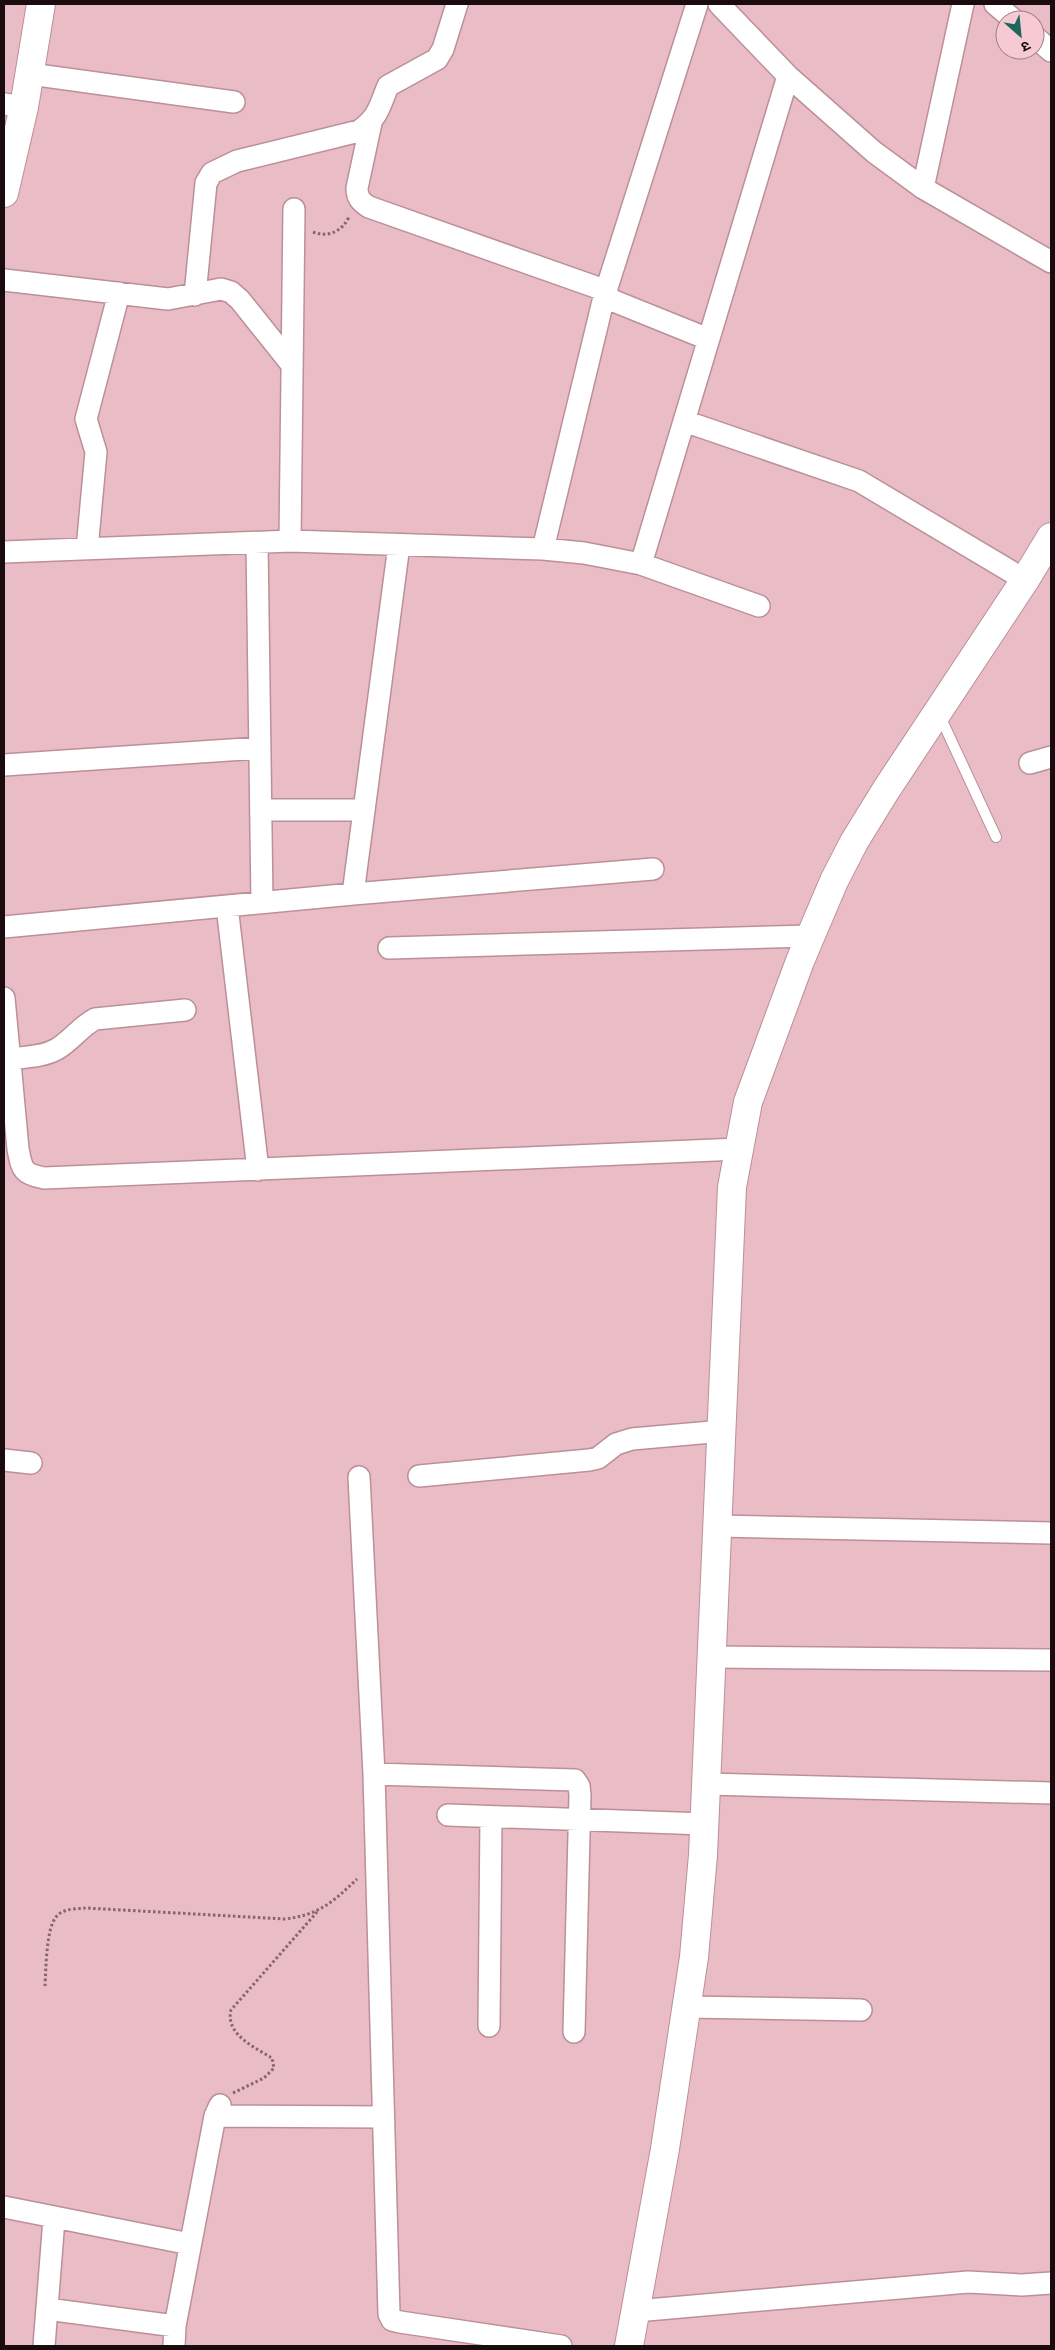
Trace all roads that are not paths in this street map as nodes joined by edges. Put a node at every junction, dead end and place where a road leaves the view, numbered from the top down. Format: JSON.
{"nodes":[{"id":1,"x":41,"y":4,"type":"edge"},
{"id":2,"x":457,"y":4,"type":"edge"},
{"id":3,"x":697,"y":4,"type":"edge"},
{"id":4,"x":719,"y":4,"type":"edge"},
{"id":5,"x":963,"y":4,"type":"edge"},
{"id":6,"x":30,"y":74,"type":"junction"},
{"id":7,"x":788,"y":76,"type":"junction"},
{"id":8,"x":234,"y":102,"type":"dead end"},
{"id":9,"x":14,"y":105,"type":"edge"},
{"id":10,"x":371,"y":123,"type":"junction"},
{"id":11,"x":923,"y":188,"type":"junction"},
{"id":12,"x":4,"y":193,"type":"edge"},
{"id":13,"x":294,"y":217,"type":"road end"},
{"id":14,"x":1051,"y":262,"type":"edge"},
{"id":15,"x":4,"y":280,"type":"edge"},
{"id":16,"x":119,"y":293,"type":"junction"},
{"id":17,"x":605,"y":294,"type":"junction"},
{"id":18,"x":195,"y":295,"type":"junction"},
{"id":19,"x":708,"y":339,"type":"junction"},
{"id":20,"x":292,"y":365,"type":"junction"},
{"id":21,"x":684,"y":421,"type":"junction"},
{"id":22,"x":290,"y":541,"type":"junction"},
{"id":23,"x":258,"y":543,"type":"junction"},
{"id":24,"x":399,"y":545,"type":"junction"},
{"id":25,"x":88,"y":549,"type":"junction"},
{"id":26,"x":543,"y":549,"type":"junction"},
{"id":27,"x":1048,"y":551,"type":"edge"},
{"id":28,"x":4,"y":552,"type":"edge"},
{"id":29,"x":641,"y":564,"type":"junction"},
{"id":30,"x":1025,"y":580,"type":"junction"},
{"id":31,"x":759,"y":606,"type":"dead end"},
{"id":32,"x":938,"y":711,"type":"junction"},
{"id":33,"x":260,"y":748,"type":"junction"},
{"id":34,"x":1051,"y":757,"type":"edge"},
{"id":35,"x":1030,"y":763,"type":"dead end"},
{"id":36,"x":4,"y":764,"type":"edge"},
{"id":37,"x":261,"y":810,"type":"junction"},
{"id":38,"x":364,"y":810,"type":"junction"},
{"id":39,"x":996,"y":837,"type":"dead end"},
{"id":40,"x":653,"y":869,"type":"dead end"},
{"id":41,"x":353,"y":894,"type":"junction"},
{"id":42,"x":262,"y":902,"type":"junction"},
{"id":43,"x":227,"y":906,"type":"junction"},
{"id":44,"x":4,"y":927,"type":"edge"},
{"id":45,"x":810,"y":936,"type":"junction"},
{"id":46,"x":390,"y":948,"type":"dead end"},
{"id":47,"x":4,"y":998,"type":"edge"},
{"id":48,"x":185,"y":1010,"type":"dead end"},
{"id":49,"x":10,"y":1059,"type":"junction"},
{"id":50,"x":739,"y":1149,"type":"junction"},
{"id":51,"x":258,"y":1170,"type":"junction"},
{"id":52,"x":722,"y":1431,"type":"junction"},
{"id":53,"x":4,"y":1460,"type":"edge"},
{"id":54,"x":32,"y":1463,"type":"dead end"},
{"id":55,"x":419,"y":1476,"type":"dead end"},
{"id":56,"x":359,"y":1477,"type":"dead end"},
{"id":57,"x":719,"y":1526,"type":"junction"},
{"id":58,"x":1051,"y":1533,"type":"edge"},
{"id":59,"x":713,"y":1657,"type":"junction"},
{"id":60,"x":1051,"y":1660,"type":"edge"},
{"id":61,"x":374,"y":1774,"type":"junction"},
{"id":62,"x":707,"y":1784,"type":"junction"},
{"id":63,"x":1051,"y":1793,"type":"edge"},
{"id":64,"x":448,"y":1816,"type":"dead end"},
{"id":65,"x":491,"y":1817,"type":"junction"},
{"id":66,"x":580,"y":1819,"type":"junction"},
{"id":67,"x":705,"y":1824,"type":"junction"},
{"id":68,"x":687,"y":2007,"type":"junction"},
{"id":69,"x":861,"y":2010,"type":"dead end"},
{"id":70,"x":489,"y":2026,"type":"dead end"},
{"id":71,"x":574,"y":2032,"type":"dead end"},
{"id":72,"x":383,"y":2116,"type":"junction"},
{"id":73,"x":4,"y":2207,"type":"edge"},
{"id":74,"x":54,"y":2219,"type":"junction"},
{"id":75,"x":190,"y":2244,"type":"junction"},
{"id":76,"x":1051,"y":2283,"type":"edge"},
{"id":77,"x":47,"y":2309,"type":"junction"},
{"id":78,"x":636,"y":2311,"type":"junction"},
{"id":79,"x":174,"y":2336,"type":"edge"},
{"id":80,"x":44,"y":2346,"type":"edge"},
{"id":81,"x":561,"y":2346,"type":"edge"},
{"id":82,"x":629,"y":2346,"type":"edge"}],
"edges":[{"from":1,"to":6,"type":"main road"},
{"from":2,"to":10,"type":"street"},
{"from":3,"to":17,"type":"street"},
{"from":4,"to":7,"type":"street"},
{"from":5,"to":11,"type":"street"},
{"from":6,"to":8,"type":"street"},
{"from":6,"to":9,"type":"main road"},
{"from":7,"to":11,"type":"street"},
{"from":7,"to":19,"type":"street"},
{"from":9,"to":12,"type":"main road"},
{"from":10,"to":17,"type":"street"},
{"from":10,"to":18,"type":"street"},
{"from":11,"to":14,"type":"street"},
{"from":13,"to":20,"type":"street"},
{"from":15,"to":16,"type":"street"},
{"from":16,"to":18,"type":"street"},
{"from":16,"to":25,"type":"street"},
{"from":17,"to":19,"type":"street"},
{"from":17,"to":26,"type":"street"},
{"from":18,"to":20,"type":"street"},
{"from":19,"to":21,"type":"street"},
{"from":20,"to":22,"type":"street"},
{"from":21,"to":29,"type":"street"},
{"from":21,"to":30,"type":"street"},
{"from":22,"to":23,"type":"street"},
{"from":22,"to":24,"type":"street"},
{"from":23,"to":25,"type":"street"},
{"from":23,"to":33,"type":"street"},
{"from":24,"to":26,"type":"street"},
{"from":24,"to":38,"type":"street"},
{"from":25,"to":28,"type":"street"},
{"from":26,"to":29,"type":"street"},
{"from":27,"to":30,"type":"main road"},
{"from":29,"to":31,"type":"street"},
{"from":30,"to":32,"type":"main road"},
{"from":32,"to":39,"type":"lane"},
{"from":32,"to":45,"type":"main road"},
{"from":33,"to":36,"type":"street"},
{"from":33,"to":37,"type":"street"},
{"from":34,"to":35,"type":"street"},
{"from":37,"to":38,"type":"street"},
{"from":37,"to":42,"type":"street"},
{"from":38,"to":41,"type":"street"},
{"from":40,"to":41,"type":"street"},
{"from":41,"to":42,"type":"street"},
{"from":42,"to":43,"type":"street"},
{"from":43,"to":44,"type":"street"},
{"from":43,"to":51,"type":"street"},
{"from":45,"to":46,"type":"street"},
{"from":45,"to":50,"type":"main road"},
{"from":47,"to":49,"type":"street"},
{"from":48,"to":49,"type":"street"},
{"from":49,"to":51,"type":"street"},
{"from":50,"to":51,"type":"street"},
{"from":50,"to":52,"type":"main road"},
{"from":52,"to":55,"type":"street"},
{"from":52,"to":57,"type":"main road"},
{"from":53,"to":54,"type":"street"},
{"from":56,"to":61,"type":"street"},
{"from":57,"to":58,"type":"street"},
{"from":57,"to":59,"type":"main road"},
{"from":59,"to":60,"type":"street"},
{"from":59,"to":62,"type":"main road"},
{"from":61,"to":66,"type":"street"},
{"from":61,"to":72,"type":"street"},
{"from":62,"to":63,"type":"street"},
{"from":62,"to":67,"type":"main road"},
{"from":64,"to":65,"type":"street"},
{"from":65,"to":66,"type":"street"},
{"from":65,"to":70,"type":"street"},
{"from":66,"to":67,"type":"street"},
{"from":66,"to":71,"type":"street"},
{"from":67,"to":68,"type":"main road"},
{"from":68,"to":69,"type":"street"},
{"from":68,"to":78,"type":"main road"},
{"from":72,"to":75,"type":"street"},
{"from":72,"to":81,"type":"street"},
{"from":73,"to":74,"type":"street"},
{"from":74,"to":75,"type":"street"},
{"from":74,"to":77,"type":"street"},
{"from":75,"to":79,"type":"street"},
{"from":76,"to":78,"type":"street"},
{"from":77,"to":79,"type":"street"},
{"from":77,"to":80,"type":"street"},
{"from":78,"to":82,"type":"main road"}]}
